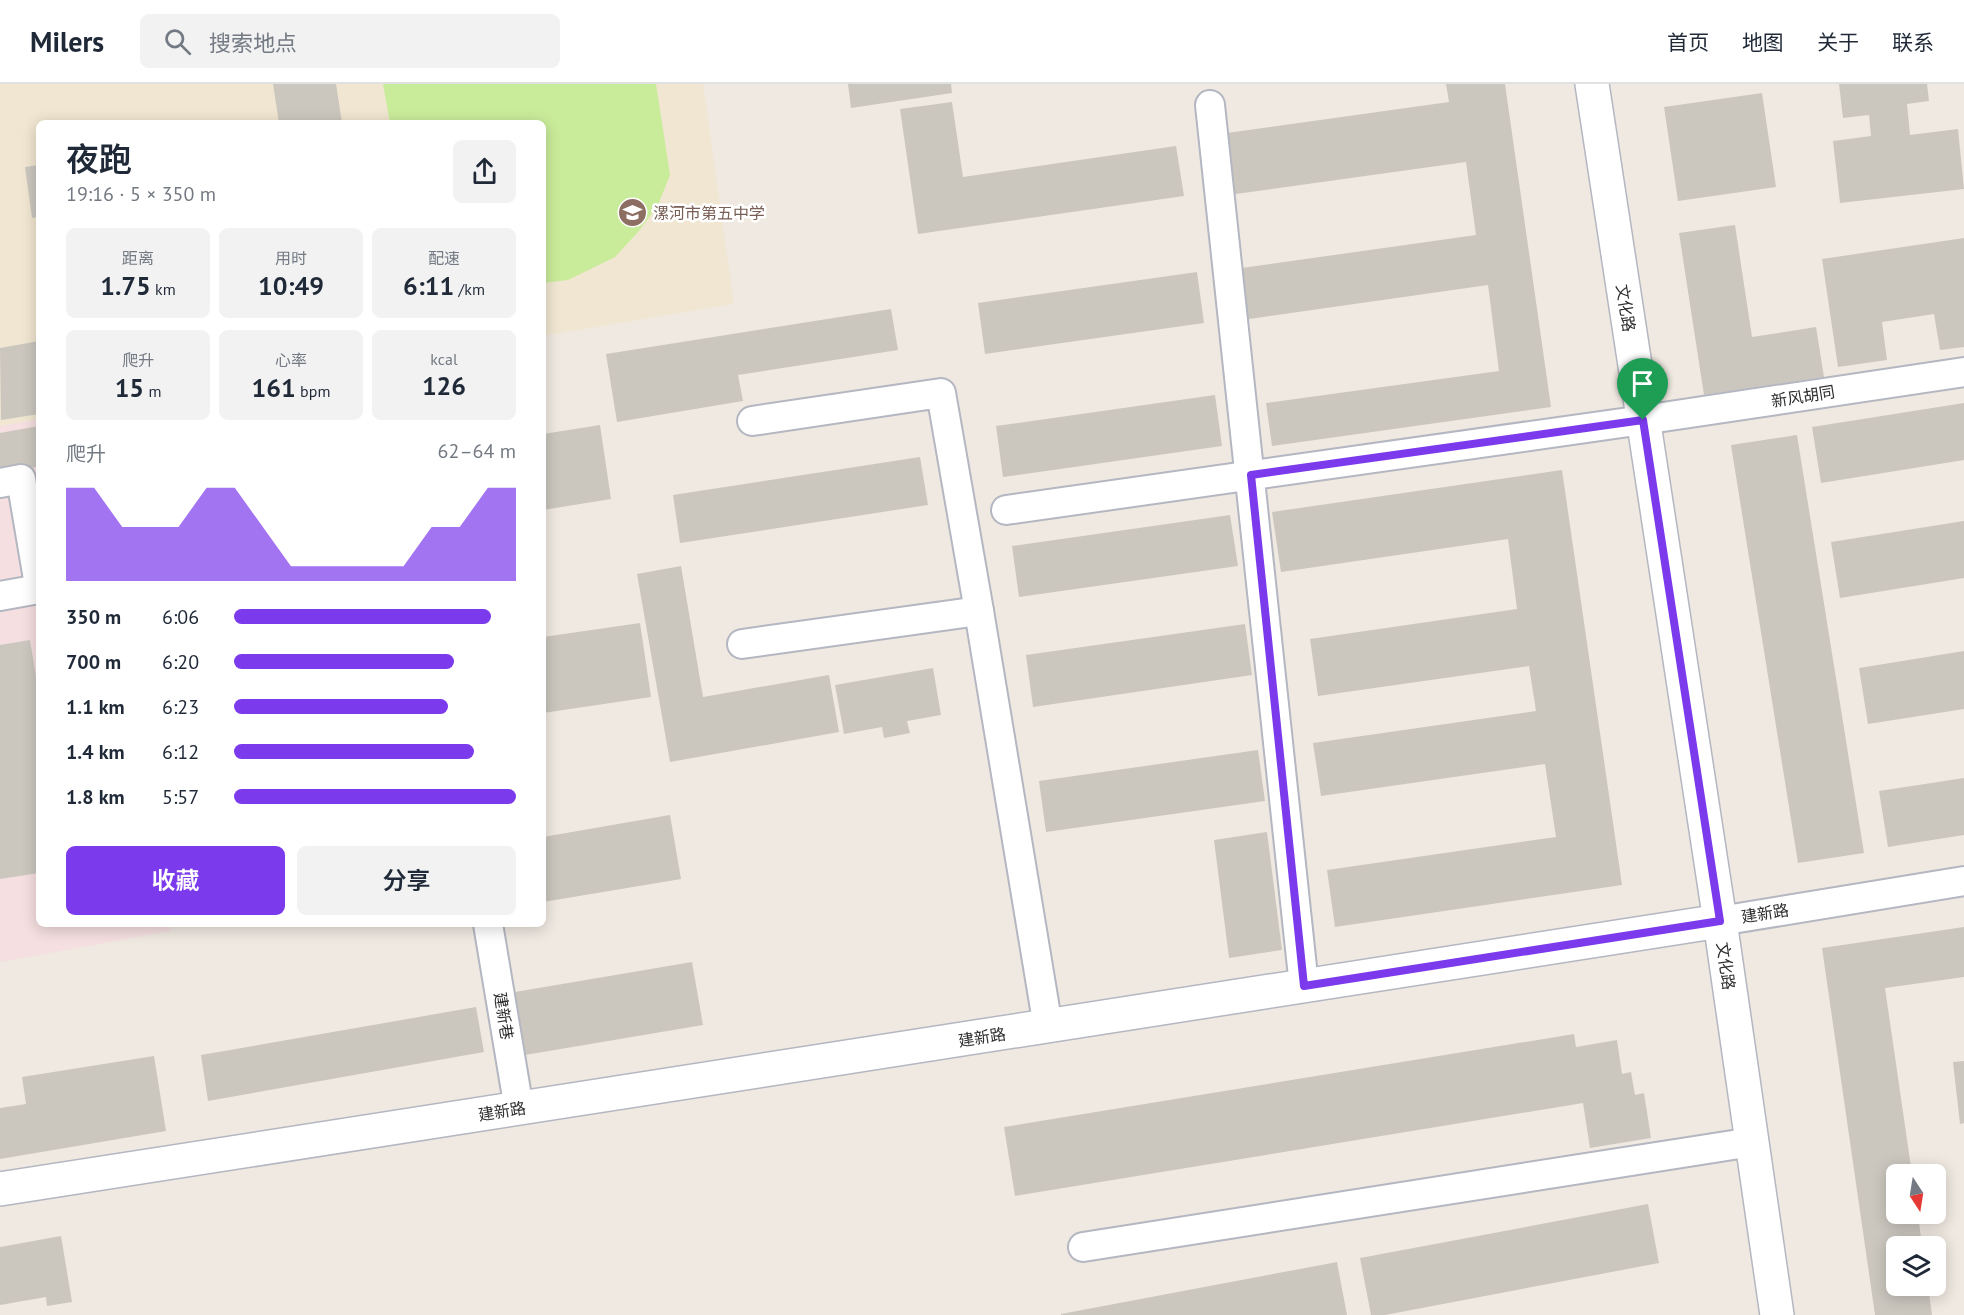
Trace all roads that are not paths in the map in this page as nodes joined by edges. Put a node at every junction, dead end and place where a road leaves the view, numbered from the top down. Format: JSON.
{"nodes":[{"id":1,"x":1592,"y":84,"type":"edge"},
{"id":2,"x":1210,"y":105,"type":"dead end"},
{"id":3,"x":1964,"y":372,"type":"edge"},
{"id":4,"x":1643,"y":420,"type":"junction"},
{"id":5,"x":752,"y":421,"type":"dead end"},
{"id":6,"x":1251,"y":475,"type":"junction"},
{"id":7,"x":0,"y":483,"type":"edge"},
{"id":8,"x":1006,"y":510,"type":"dead end"},
{"id":9,"x":36,"y":569,"type":"edge"},
{"id":10,"x":36,"y":588,"type":"edge"},
{"id":11,"x":0,"y":596,"type":"edge"},
{"id":12,"x":979,"y":611,"type":"junction"},
{"id":13,"x":742,"y":644,"type":"dead end"},
{"id":14,"x":1964,"y":881,"type":"edge"},
{"id":15,"x":1720,"y":921,"type":"junction"},
{"id":16,"x":489,"y":927,"type":"edge"},
{"id":17,"x":1304,"y":986,"type":"junction"},
{"id":18,"x":1048,"y":1027,"type":"junction"},
{"id":19,"x":519,"y":1109,"type":"junction"},
{"id":20,"x":1752,"y":1142,"type":"junction"},
{"id":21,"x":0,"y":1189,"type":"edge"},
{"id":22,"x":1083,"y":1247,"type":"dead end"},
{"id":23,"x":1777,"y":1315,"type":"edge"}],
"edges":[{"from":1,"to":4,"type":"street","name":"文化路"},
{"from":2,"to":6,"type":"street"},
{"from":3,"to":4,"type":"street","name":"新风胡同"},
{"from":4,"to":6,"type":"street","name":"新风胡同"},
{"from":4,"to":15,"type":"street","name":"文化路"},
{"from":5,"to":12,"type":"street"},
{"from":6,"to":8,"type":"street","name":"新风胡同"},
{"from":6,"to":17,"type":"street"},
{"from":7,"to":9,"type":"street"},
{"from":10,"to":11,"type":"street"},
{"from":12,"to":13,"type":"street"},
{"from":12,"to":18,"type":"street"},
{"from":14,"to":15,"type":"street","name":"建新路"},
{"from":15,"to":17,"type":"street","name":"建新路"},
{"from":15,"to":20,"type":"street","name":"文化路"},
{"from":16,"to":19,"type":"street","name":"建新巷"},
{"from":17,"to":18,"type":"street","name":"建新路"},
{"from":18,"to":19,"type":"street","name":"建新路"},
{"from":19,"to":21,"type":"street","name":"建新路"},
{"from":20,"to":22,"type":"street"},
{"from":20,"to":23,"type":"street","name":"文化路"}]}
